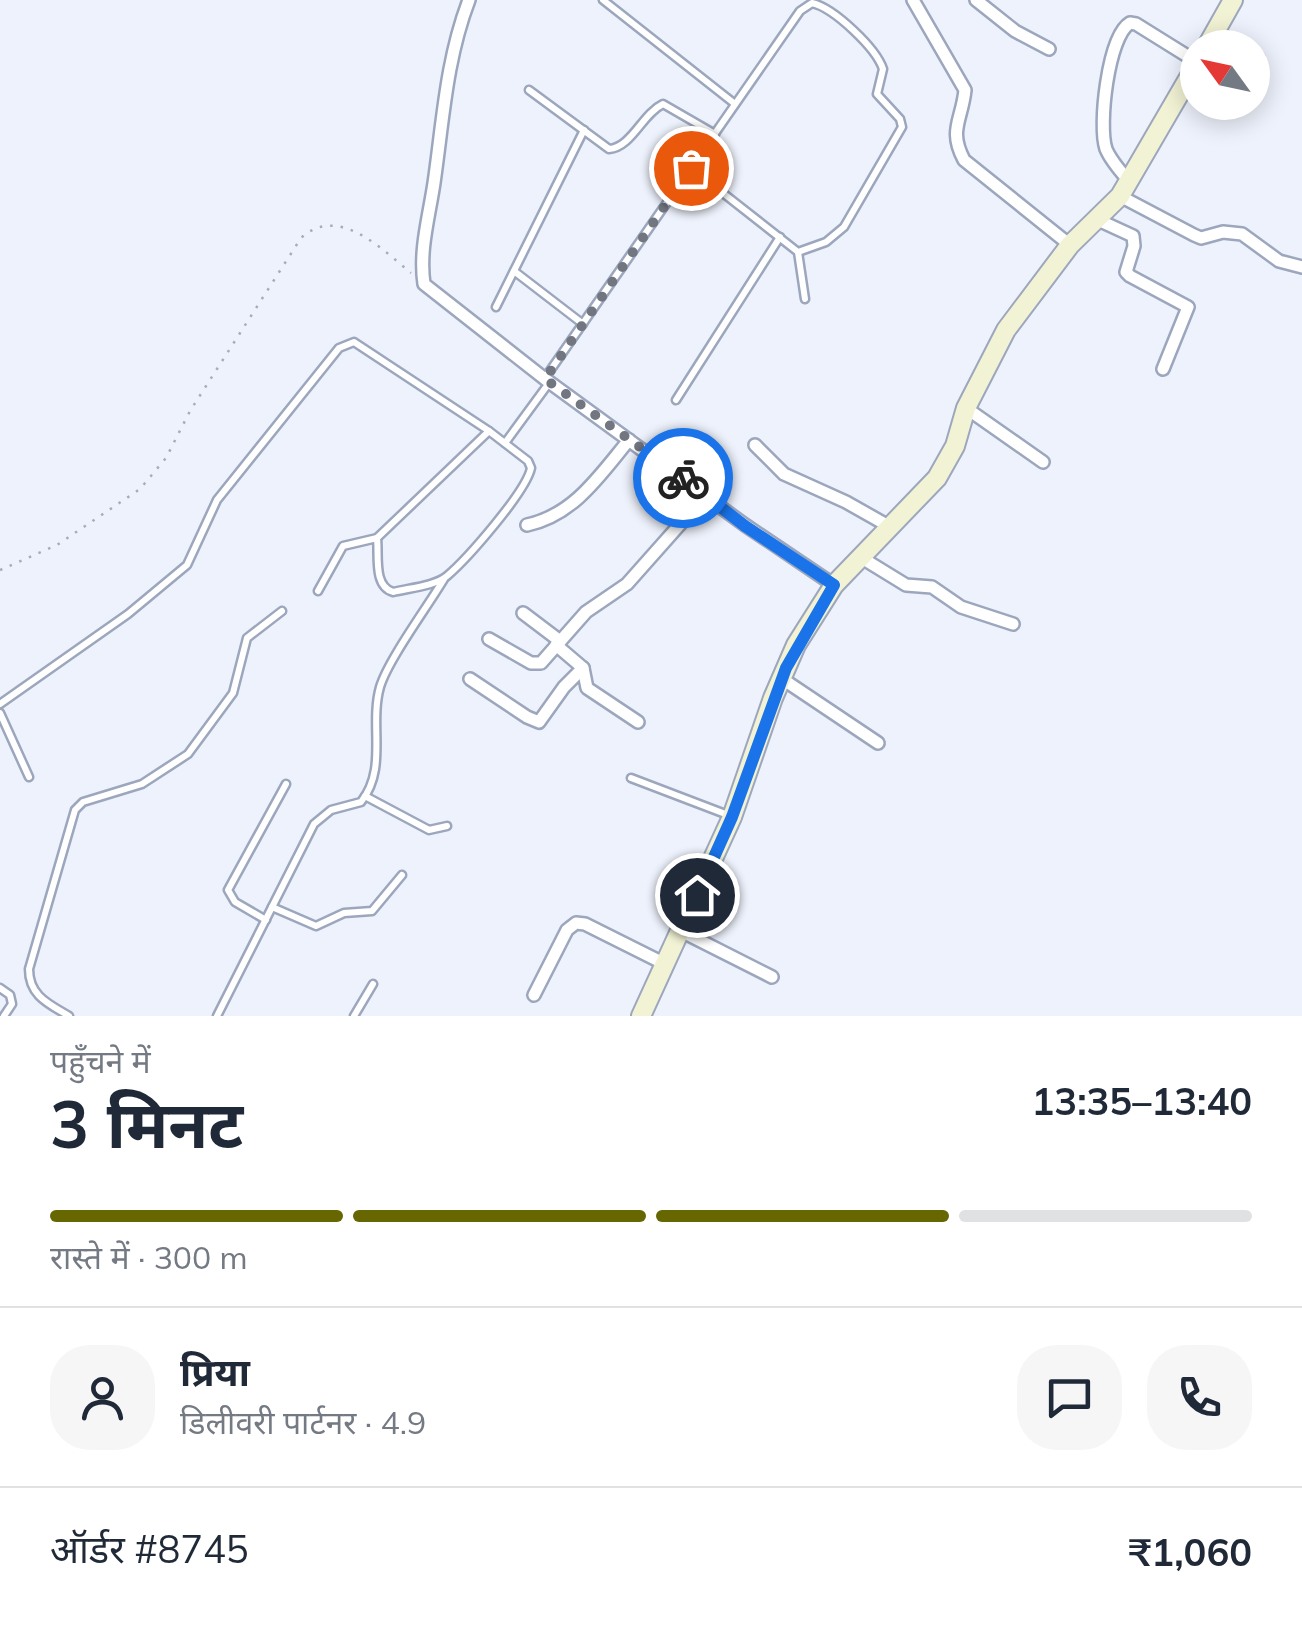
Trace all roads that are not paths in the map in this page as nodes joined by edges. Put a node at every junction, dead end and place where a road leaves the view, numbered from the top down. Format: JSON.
{"nodes":[{"id":1,"x":469,"y":0,"type":"edge"},
{"id":2,"x":603,"y":0,"type":"edge"},
{"id":3,"x":913,"y":0,"type":"edge"},
{"id":4,"x":976,"y":0,"type":"edge"},
{"id":5,"x":1233,"y":0,"type":"edge"},
{"id":6,"x":1216,"y":30,"type":"edge"},
{"id":7,"x":1048,"y":49,"type":"dead end"},
{"id":8,"x":1180,"y":51,"type":"edge"},
{"id":9,"x":529,"y":90,"type":"dead end"},
{"id":10,"x":1180,"y":93,"type":"edge"},
{"id":11,"x":736,"y":104,"type":"junction"},
{"id":12,"x":584,"y":130,"type":"junction"},
{"id":13,"x":714,"y":134,"type":"junction"},
{"id":14,"x":691,"y":168,"type":"junction"},
{"id":15,"x":1125,"y":189,"type":"junction"},
{"id":16,"x":1096,"y":219,"type":"junction"},
{"id":17,"x":780,"y":237,"type":"junction"},
{"id":18,"x":1070,"y":245,"type":"junction"},
{"id":19,"x":798,"y":252,"type":"junction"},
{"id":20,"x":1302,"y":267,"type":"edge"},
{"id":21,"x":514,"y":271,"type":"junction"},
{"id":22,"x":805,"y":299,"type":"dead end"},
{"id":23,"x":496,"y":307,"type":"dead end"},
{"id":24,"x":583,"y":324,"type":"junction"},
{"id":25,"x":1164,"y":368,"type":"dead end"},
{"id":26,"x":547,"y":381,"type":"junction"},
{"id":27,"x":676,"y":400,"type":"dead end"},
{"id":28,"x":966,"y":408,"type":"junction"},
{"id":29,"x":489,"y":431,"type":"junction"},
{"id":30,"x":629,"y":440,"type":"junction"},
{"id":31,"x":505,"y":443,"type":"junction"},
{"id":32,"x":754,"y":446,"type":"dead end"},
{"id":33,"x":1043,"y":462,"type":"dead end"},
{"id":34,"x":706,"y":496,"type":"junction"},
{"id":35,"x":527,"y":525,"type":"dead end"},
{"id":36,"x":892,"y":528,"type":"junction"},
{"id":37,"x":378,"y":538,"type":"junction"},
{"id":38,"x":862,"y":558,"type":"junction"},
{"id":39,"x":444,"y":578,"type":"junction"},
{"id":40,"x":834,"y":585,"type":"junction"},
{"id":41,"x":318,"y":591,"type":"dead end"},
{"id":42,"x":282,"y":611,"type":"dead end"},
{"id":43,"x":522,"y":613,"type":"dead end"},
{"id":44,"x":1013,"y":624,"type":"dead end"},
{"id":45,"x":489,"y":639,"type":"dead end"},
{"id":46,"x":558,"y":643,"type":"junction"},
{"id":47,"x":582,"y":668,"type":"junction"},
{"id":48,"x":781,"y":678,"type":"junction"},
{"id":49,"x":470,"y":679,"type":"dead end"},
{"id":50,"x":0,"y":704,"type":"edge"},
{"id":51,"x":0,"y":713,"type":"edge"},
{"id":52,"x":638,"y":722,"type":"dead end"},
{"id":53,"x":878,"y":743,"type":"dead end"},
{"id":54,"x":28,"y":777,"type":"dead end"},
{"id":55,"x":631,"y":778,"type":"dead end"},
{"id":56,"x":286,"y":784,"type":"dead end"},
{"id":57,"x":365,"y":796,"type":"junction"},
{"id":58,"x":732,"y":817,"type":"junction"},
{"id":59,"x":447,"y":826,"type":"dead end"},
{"id":60,"x":402,"y":875,"type":"dead end"},
{"id":61,"x":272,"y":907,"type":"junction"},
{"id":62,"x":266,"y":920,"type":"junction"},
{"id":63,"x":681,"y":931,"type":"junction"},
{"id":64,"x":667,"y":964,"type":"junction"},
{"id":65,"x":772,"y":977,"type":"dead end"},
{"id":66,"x":373,"y":984,"type":"dead end"},
{"id":67,"x":0,"y":988,"type":"edge"},
{"id":68,"x":534,"y":995,"type":"dead end"},
{"id":69,"x":4,"y":1016,"type":"edge"},
{"id":70,"x":69,"y":1016,"type":"edge"},
{"id":71,"x":218,"y":1016,"type":"edge"},
{"id":72,"x":354,"y":1016,"type":"edge"},
{"id":73,"x":642,"y":1016,"type":"edge"}],
"edges":[{"from":1,"to":26,"type":"street"},
{"from":2,"to":11,"type":"lane"},
{"from":3,"to":18,"type":"street"},
{"from":4,"to":7,"type":"street"},
{"from":5,"to":6,"type":"main road"},
{"from":8,"to":15,"type":"street"},
{"from":9,"to":12,"type":"lane"},
{"from":10,"to":15,"type":"main road"},
{"from":11,"to":13,"type":"lane"},
{"from":11,"to":19,"type":"lane"},
{"from":12,"to":13,"type":"lane"},
{"from":12,"to":21,"type":"lane"},
{"from":13,"to":14,"type":"lane"},
{"from":14,"to":17,"type":"lane"},
{"from":14,"to":24,"type":"lane"},
{"from":15,"to":16,"type":"main road"},
{"from":15,"to":20,"type":"street"},
{"from":16,"to":18,"type":"main road"},
{"from":16,"to":25,"type":"street"},
{"from":17,"to":19,"type":"lane"},
{"from":17,"to":27,"type":"lane"},
{"from":18,"to":28,"type":"main road"},
{"from":19,"to":22,"type":"lane"},
{"from":21,"to":23,"type":"lane"},
{"from":21,"to":24,"type":"lane"},
{"from":24,"to":26,"type":"lane"},
{"from":26,"to":30,"type":"street"},
{"from":26,"to":31,"type":"lane"},
{"from":28,"to":33,"type":"street"},
{"from":28,"to":36,"type":"main road"},
{"from":29,"to":31,"type":"lane"},
{"from":29,"to":37,"type":"lane"},
{"from":29,"to":50,"type":"lane"},
{"from":30,"to":34,"type":"street"},
{"from":30,"to":35,"type":"street"},
{"from":31,"to":39,"type":"lane"},
{"from":32,"to":36,"type":"street"},
{"from":34,"to":40,"type":"street"},
{"from":34,"to":46,"type":"street"},
{"from":36,"to":38,"type":"main road"},
{"from":37,"to":39,"type":"lane"},
{"from":37,"to":41,"type":"lane"},
{"from":38,"to":40,"type":"main road"},
{"from":38,"to":44,"type":"street"},
{"from":39,"to":57,"type":"lane"},
{"from":40,"to":48,"type":"main road"},
{"from":42,"to":70,"type":"lane"},
{"from":43,"to":46,"type":"street"},
{"from":45,"to":46,"type":"street"},
{"from":46,"to":47,"type":"street"},
{"from":47,"to":49,"type":"street"},
{"from":47,"to":52,"type":"street"},
{"from":48,"to":53,"type":"street"},
{"from":48,"to":58,"type":"main road"},
{"from":51,"to":54,"type":"lane"},
{"from":55,"to":58,"type":"lane"},
{"from":56,"to":62,"type":"lane"},
{"from":57,"to":59,"type":"lane"},
{"from":57,"to":61,"type":"lane"},
{"from":58,"to":63,"type":"main road"},
{"from":60,"to":61,"type":"lane"},
{"from":61,"to":62,"type":"lane"},
{"from":62,"to":71,"type":"lane"},
{"from":63,"to":64,"type":"main road"},
{"from":63,"to":65,"type":"street"},
{"from":64,"to":68,"type":"street"},
{"from":64,"to":73,"type":"main road"},
{"from":66,"to":72,"type":"lane"},
{"from":67,"to":69,"type":"lane"}]}
